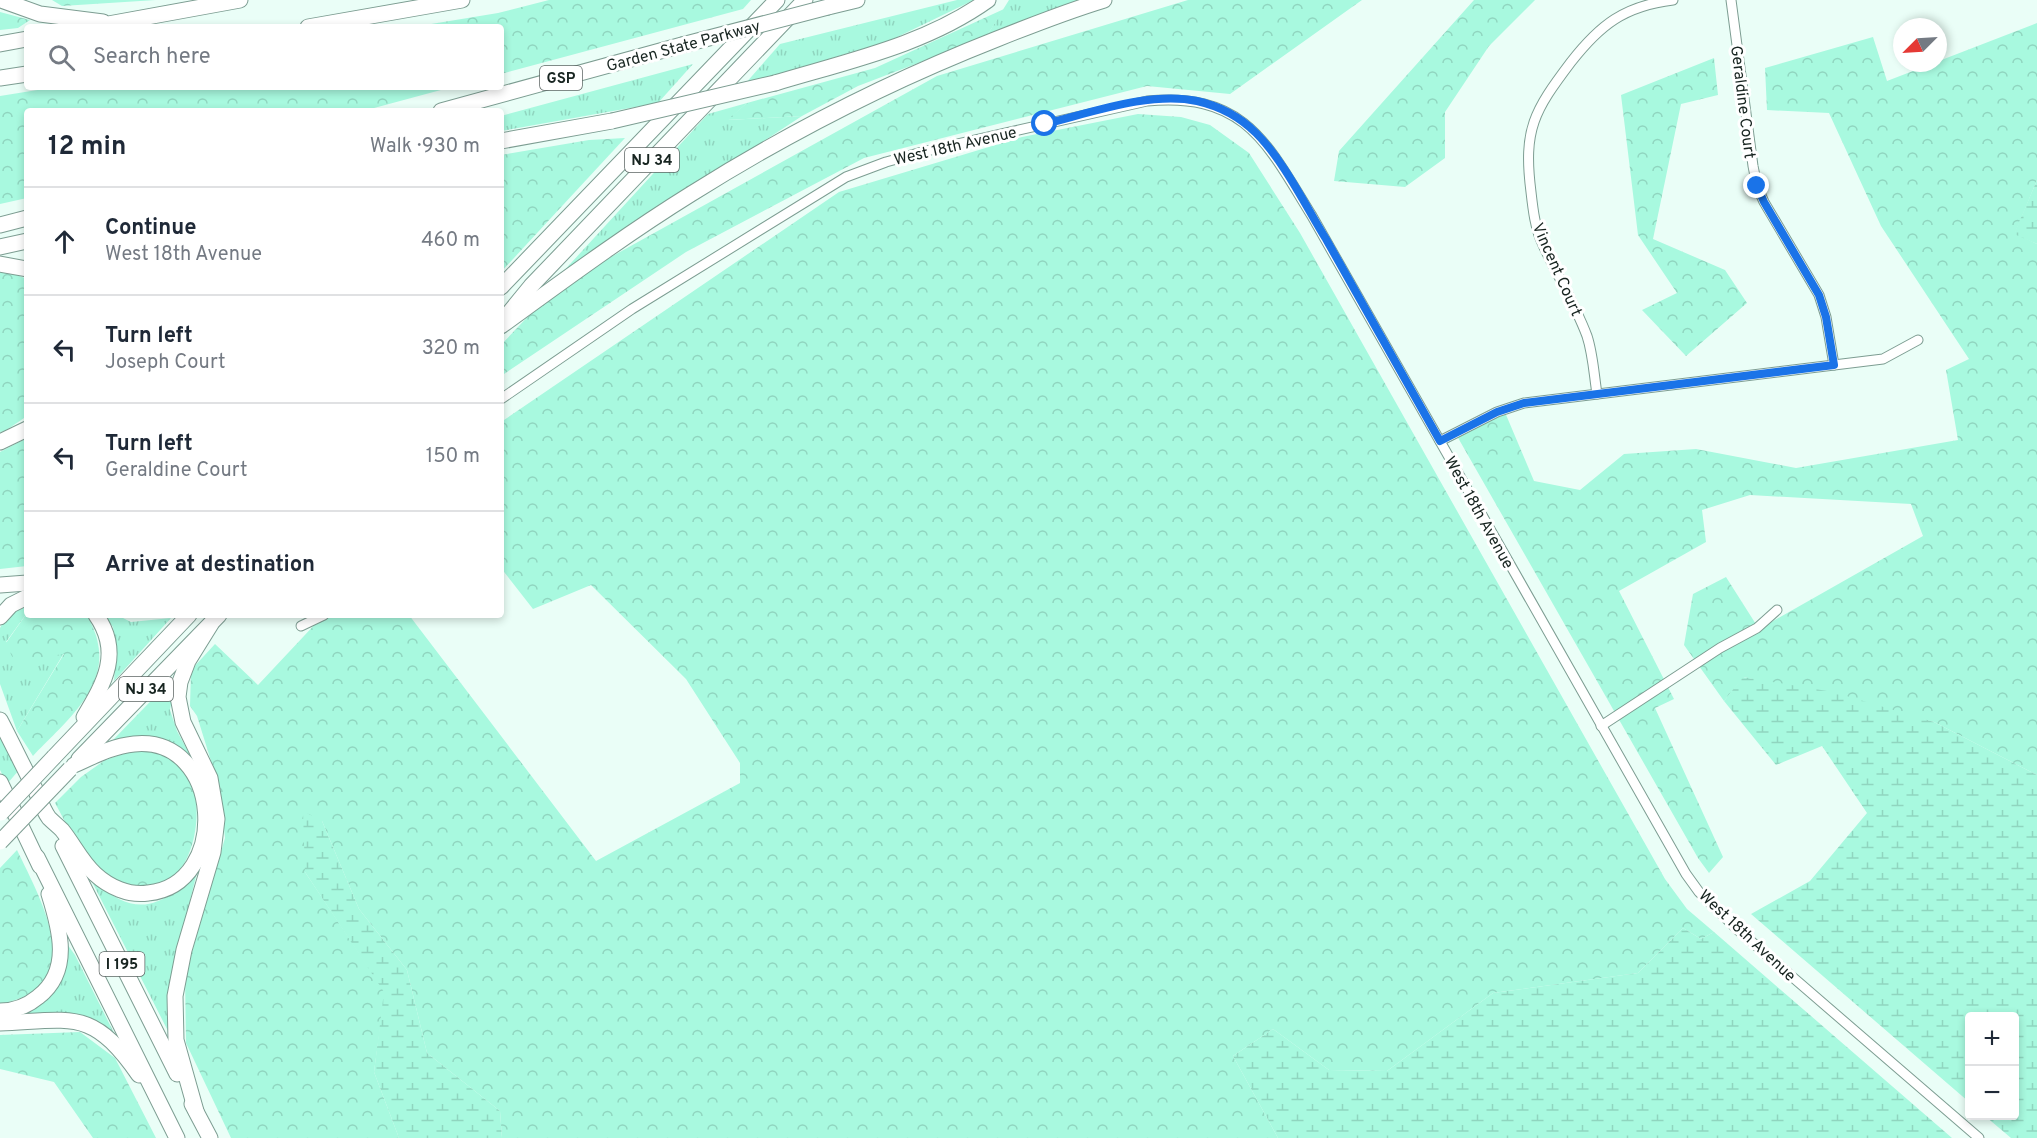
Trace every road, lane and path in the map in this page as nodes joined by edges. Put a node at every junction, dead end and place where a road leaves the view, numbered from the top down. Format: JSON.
{"nodes":[{"id":1,"x":1,"y":0,"type":"edge"},
{"id":2,"x":240,"y":0,"type":"edge"},
{"id":3,"x":462,"y":0,"type":"edge"},
{"id":4,"x":777,"y":0,"type":"edge"},
{"id":5,"x":805,"y":0,"type":"edge"},
{"id":6,"x":856,"y":0,"type":"edge"},
{"id":7,"x":988,"y":0,"type":"edge"},
{"id":8,"x":1104,"y":0,"type":"edge"},
{"id":9,"x":1673,"y":0,"type":"edge"},
{"id":10,"x":1731,"y":0,"type":"edge"},
{"id":11,"x":112,"y":23,"type":"junction"},
{"id":12,"x":107,"y":24,"type":"edge"},
{"id":13,"x":325,"y":24,"type":"edge"},
{"id":14,"x":24,"y":40,"type":"edge"},
{"id":15,"x":0,"y":44,"type":"edge"},
{"id":16,"x":24,"y":74,"type":"edge"},
{"id":17,"x":0,"y":78,"type":"edge"},
{"id":18,"x":452,"y":108,"type":"edge"},
{"id":19,"x":504,"y":140,"type":"edge"},
{"id":20,"x":24,"y":219,"type":"edge"},
{"id":21,"x":0,"y":225,"type":"edge"},
{"id":22,"x":24,"y":242,"type":"edge"},
{"id":23,"x":0,"y":247,"type":"edge"},
{"id":24,"x":0,"y":264,"type":"edge"},
{"id":25,"x":24,"y":269,"type":"edge"},
{"id":26,"x":504,"y":283,"type":"edge"},
{"id":27,"x":504,"y":320,"type":"edge"},
{"id":28,"x":504,"y":322,"type":"edge"},
{"id":29,"x":1918,"y":340,"type":"dead end"},
{"id":30,"x":1834,"y":365,"type":"junction"},
{"id":31,"x":1597,"y":394,"type":"junction"},
{"id":32,"x":504,"y":397,"type":"edge"},
{"id":33,"x":24,"y":430,"type":"edge"},
{"id":34,"x":1440,"y":441,"type":"junction"},
{"id":35,"x":0,"y":442,"type":"edge"},
{"id":36,"x":24,"y":583,"type":"edge"},
{"id":37,"x":0,"y":585,"type":"edge"},
{"id":38,"x":24,"y":598,"type":"edge"},
{"id":39,"x":1777,"y":610,"type":"dead end"},
{"id":40,"x":0,"y":617,"type":"edge"},
{"id":41,"x":98,"y":618,"type":"edge"},
{"id":42,"x":186,"y":618,"type":"edge"},
{"id":43,"x":318,"y":618,"type":"edge"},
{"id":44,"x":215,"y":620,"type":"edge"},
{"id":45,"x":301,"y":626,"type":"dead end"},
{"id":46,"x":0,"y":720,"type":"edge"},
{"id":47,"x":1601,"y":726,"type":"junction"},
{"id":48,"x":70,"y":741,"type":"junction"},
{"id":49,"x":72,"y":767,"type":"junction"},
{"id":50,"x":0,"y":782,"type":"edge"},
{"id":51,"x":0,"y":813,"type":"edge"},
{"id":52,"x":48,"y":817,"type":"junction"},
{"id":53,"x":0,"y":842,"type":"edge"},
{"id":54,"x":38,"y":857,"type":"junction"},
{"id":55,"x":0,"y":1011,"type":"edge"},
{"id":56,"x":0,"y":1023,"type":"edge"},
{"id":57,"x":162,"y":1108,"type":"junction"},
{"id":58,"x":196,"y":1111,"type":"junction"},
{"id":59,"x":177,"y":1138,"type":"edge"},
{"id":60,"x":210,"y":1138,"type":"edge"},
{"id":61,"x":1979,"y":1138,"type":"edge"}],
"edges":[{"from":1,"to":11,"type":"highway"},
{"from":2,"to":11,"type":"highway"},
{"from":3,"to":13,"type":"highway"},
{"from":4,"to":26,"type":"highway","number":"NJ 34"},
{"from":5,"to":27,"type":"highway","number":"NJ 34"},
{"from":6,"to":18,"type":"highway","name":"Garden State Parkway","number":"GSP","bridge":true},
{"from":7,"to":19,"type":"highway","bridge":true},
{"from":8,"to":28,"type":"highway"},
{"from":9,"to":31,"type":"street","name":"Vincent Court"},
{"from":10,"to":30,"type":"street","name":"Geraldine Court"},
{"from":11,"to":12,"type":"highway"},
{"from":14,"to":15,"type":"highway"},
{"from":16,"to":17,"type":"highway"},
{"from":20,"to":21,"type":"highway"},
{"from":22,"to":23,"type":"highway"},
{"from":24,"to":25,"type":"highway"},
{"from":29,"to":30,"type":"street"},
{"from":30,"to":31,"type":"street"},
{"from":31,"to":34,"type":"street"},
{"from":32,"to":34,"type":"street","name":"West 18th Avenue"},
{"from":33,"to":35,"type":"highway"},
{"from":34,"to":47,"type":"street","name":"West 18th Avenue"},
{"from":36,"to":37,"type":"highway"},
{"from":38,"to":40,"type":"highway"},
{"from":39,"to":47,"type":"street"},
{"from":41,"to":48,"type":"highway"},
{"from":42,"to":48,"type":"highway","number":"NJ 34"},
{"from":43,"to":45,"type":"street"},
{"from":44,"to":49,"type":"highway","number":"NJ 34"},
{"from":44,"to":58,"type":"highway"},
{"from":46,"to":52,"type":"highway"},
{"from":47,"to":61,"type":"street","name":"West 18th Avenue"},
{"from":48,"to":51,"type":"highway","number":"NJ 34","bridge":true},
{"from":49,"to":52,"type":"highway"},
{"from":49,"to":53,"type":"highway","number":"NJ 34","bridge":true},
{"from":50,"to":54,"type":"highway"},
{"from":52,"to":58,"type":"highway","number":"I 195"},
{"from":54,"to":55,"type":"highway"},
{"from":54,"to":57,"type":"highway","number":"I 195"},
{"from":56,"to":57,"type":"highway"},
{"from":57,"to":59,"type":"highway","number":"I 195"},
{"from":58,"to":60,"type":"highway","number":"I 195"}]}
